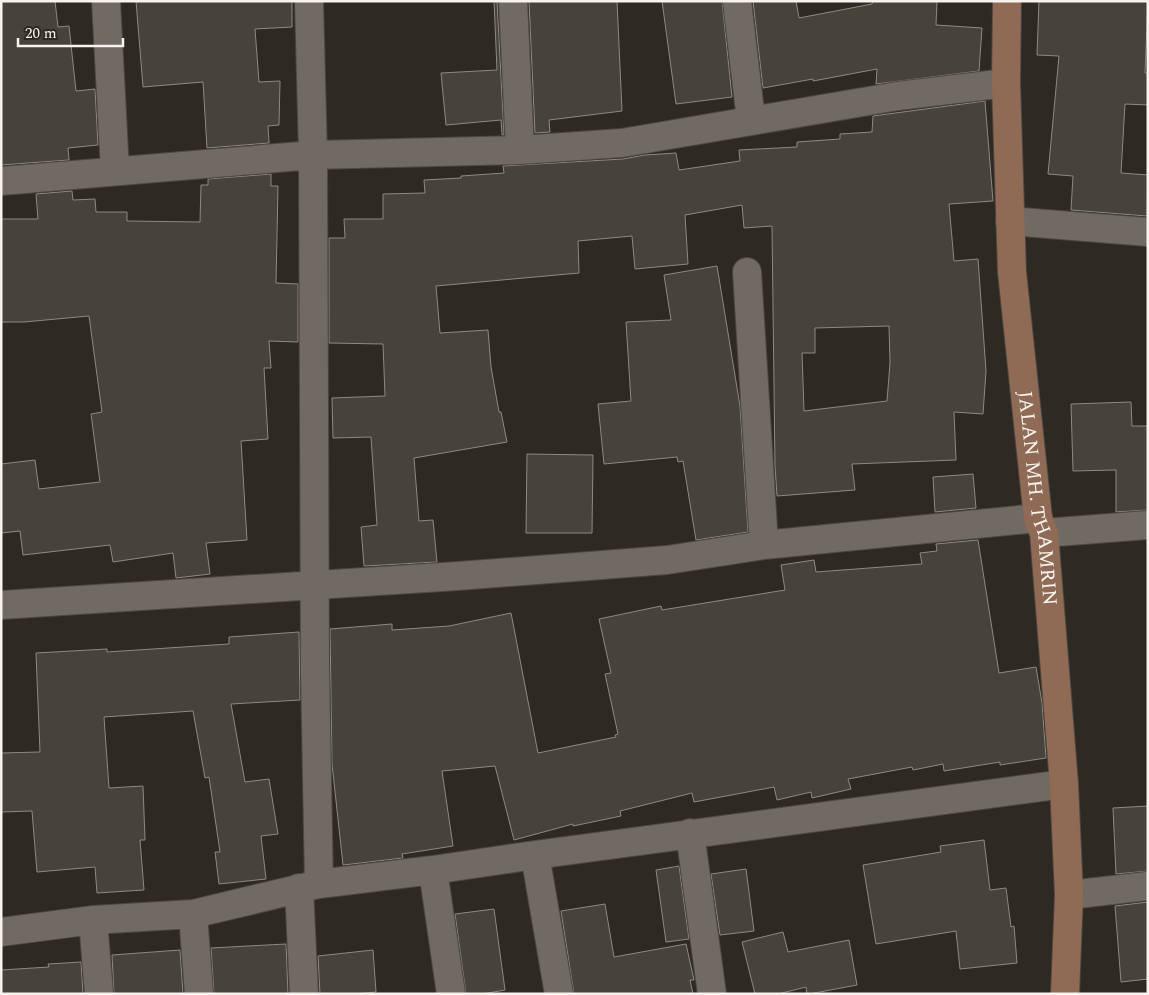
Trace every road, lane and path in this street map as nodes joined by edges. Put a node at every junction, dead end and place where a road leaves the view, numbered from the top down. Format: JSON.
{"nodes":[{"id":1,"x":106,"y":1,"type":"edge"},
{"id":2,"x":309,"y":1,"type":"edge"},
{"id":3,"x":514,"y":1,"type":"edge"},
{"id":4,"x":737,"y":1,"type":"edge"},
{"id":5,"x":1007,"y":1,"type":"edge"},
{"id":6,"x":1006,"y":83,"type":"junction"},
{"id":7,"x":751,"y":120,"type":"junction"},
{"id":8,"x":520,"y":150,"type":"junction"},
{"id":9,"x":313,"y":155,"type":"junction"},
{"id":10,"x":115,"y":171,"type":"junction"},
{"id":11,"x":1,"y":180,"type":"edge"},
{"id":12,"x":1010,"y":222,"type":"junction"},
{"id":13,"x":1148,"y":232,"type":"edge"},
{"id":14,"x":747,"y":272,"type":"dead end"},
{"id":15,"x":1041,"y":525,"type":"junction"},
{"id":16,"x":1148,"y":525,"type":"edge"},
{"id":17,"x":764,"y":545,"type":"junction"},
{"id":18,"x":315,"y":585,"type":"junction"},
{"id":19,"x":1,"y":605,"type":"edge"},
{"id":20,"x":1064,"y":784,"type":"junction"},
{"id":21,"x":690,"y":833,"type":"junction"},
{"id":22,"x":535,"y":854,"type":"junction"},
{"id":23,"x":433,"y":870,"type":"junction"},
{"id":24,"x":309,"y":886,"type":"junction"},
{"id":25,"x":1148,"y":886,"type":"edge"},
{"id":26,"x":1069,"y":895,"type":"junction"},
{"id":27,"x":193,"y":914,"type":"junction"},
{"id":28,"x":93,"y":920,"type":"junction"},
{"id":29,"x":1,"y":932,"type":"edge"},
{"id":30,"x":99,"y":994,"type":"edge"},
{"id":31,"x":199,"y":994,"type":"edge"},
{"id":32,"x":304,"y":994,"type":"edge"},
{"id":33,"x":451,"y":994,"type":"edge"},
{"id":34,"x":559,"y":994,"type":"edge"},
{"id":35,"x":712,"y":994,"type":"edge"},
{"id":36,"x":1065,"y":994,"type":"edge"}],
"edges":[{"from":1,"to":10,"type":"street"},
{"from":2,"to":9,"type":"street"},
{"from":3,"to":8,"type":"street"},
{"from":4,"to":7,"type":"street"},
{"from":5,"to":6,"type":"main road","name":"JALAN MH. THAMRIN"},
{"from":6,"to":7,"type":"street"},
{"from":6,"to":12,"type":"main road","name":"JALAN MH. THAMRIN"},
{"from":7,"to":8,"type":"street"},
{"from":8,"to":9,"type":"street"},
{"from":9,"to":10,"type":"street"},
{"from":9,"to":18,"type":"street"},
{"from":10,"to":11,"type":"street"},
{"from":12,"to":13,"type":"street"},
{"from":12,"to":15,"type":"main road","name":"JALAN MH. THAMRIN"},
{"from":14,"to":17,"type":"street"},
{"from":15,"to":16,"type":"street"},
{"from":15,"to":17,"type":"street"},
{"from":15,"to":20,"type":"main road","name":"JALAN MH. THAMRIN"},
{"from":17,"to":18,"type":"street"},
{"from":18,"to":19,"type":"street"},
{"from":18,"to":24,"type":"street"},
{"from":20,"to":21,"type":"street"},
{"from":20,"to":26,"type":"main road","name":"JALAN MH. THAMRIN"},
{"from":21,"to":22,"type":"street"},
{"from":21,"to":35,"type":"street"},
{"from":22,"to":23,"type":"street"},
{"from":22,"to":34,"type":"street"},
{"from":23,"to":24,"type":"street"},
{"from":23,"to":33,"type":"street"},
{"from":24,"to":27,"type":"street"},
{"from":24,"to":32,"type":"street"},
{"from":25,"to":26,"type":"street"},
{"from":26,"to":36,"type":"main road","name":"JALAN MH. THAMRIN"},
{"from":27,"to":28,"type":"street"},
{"from":27,"to":31,"type":"street"},
{"from":28,"to":29,"type":"street"},
{"from":28,"to":30,"type":"street"}]}
